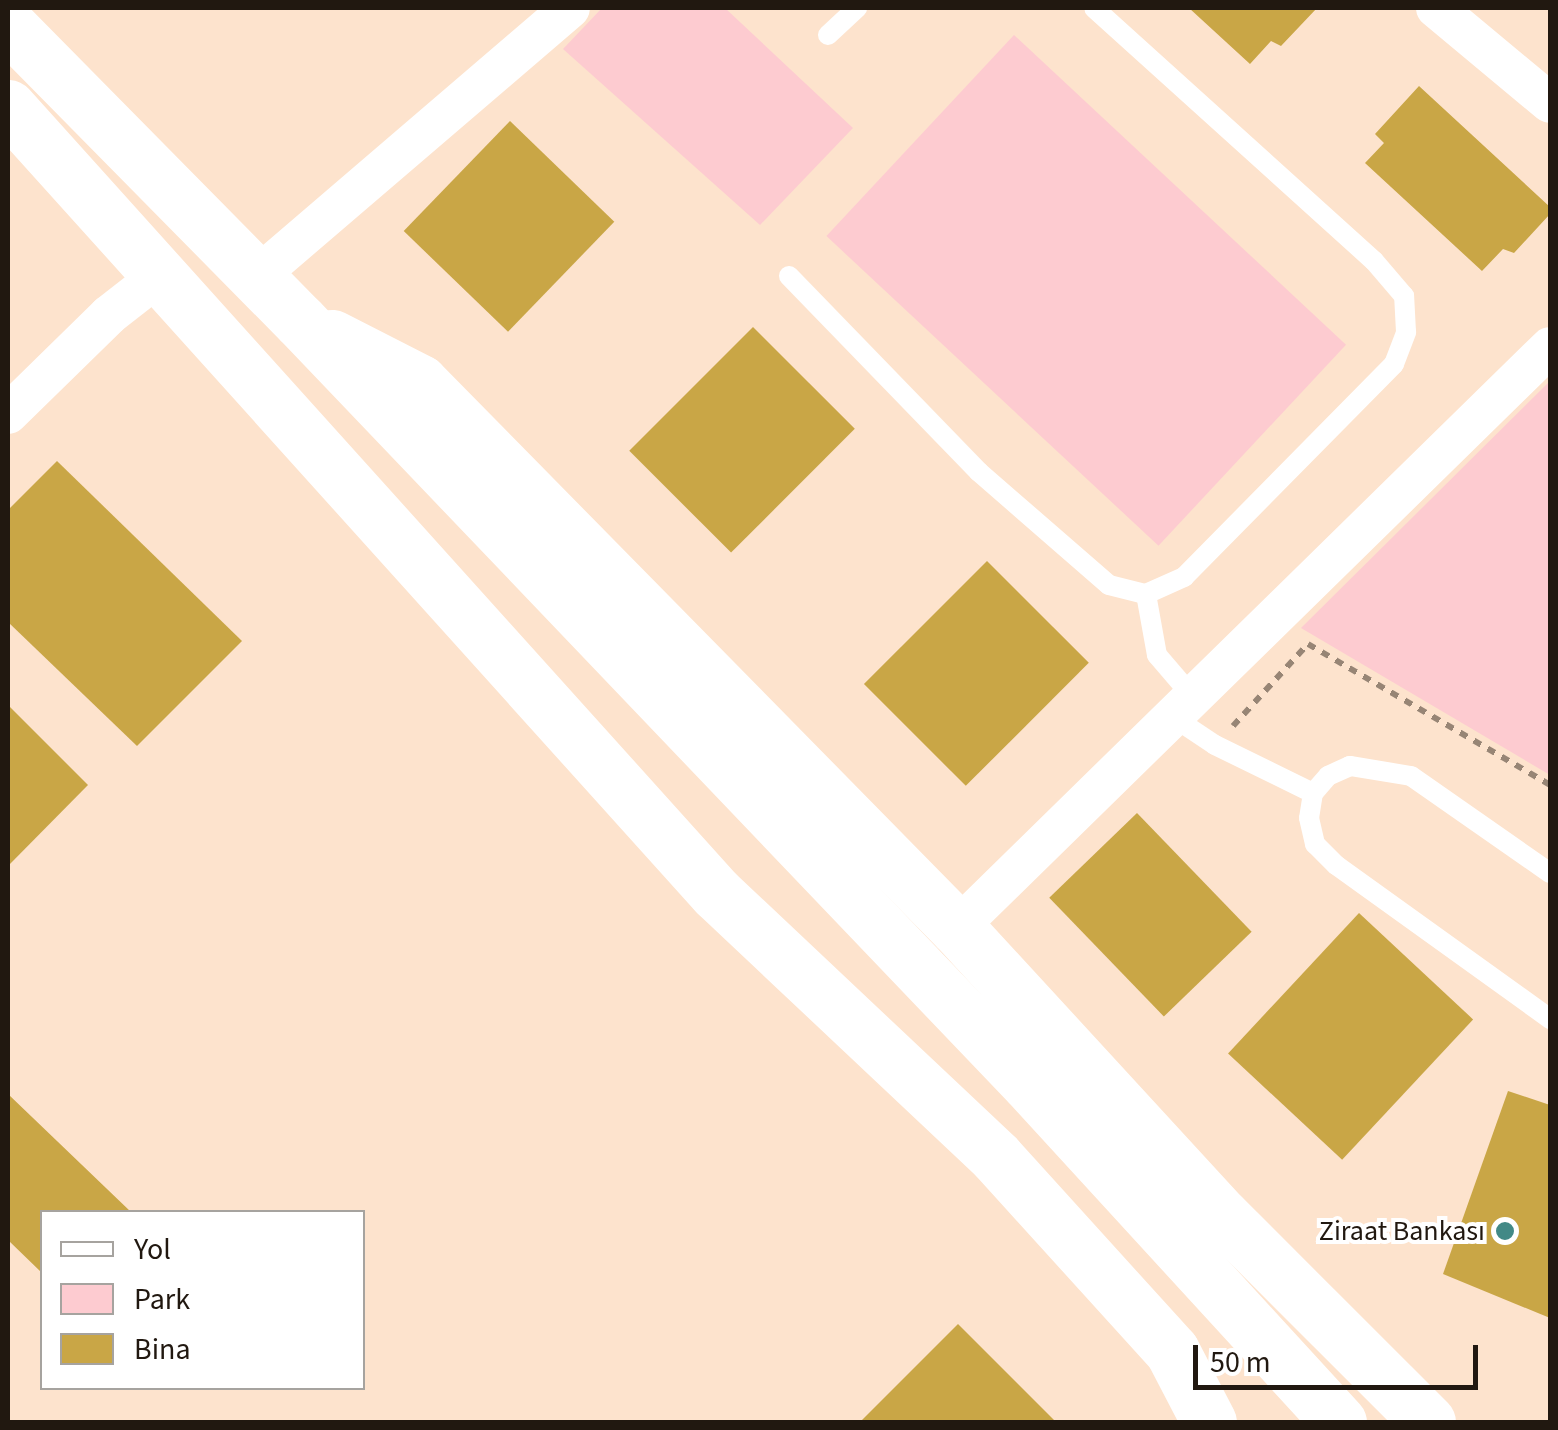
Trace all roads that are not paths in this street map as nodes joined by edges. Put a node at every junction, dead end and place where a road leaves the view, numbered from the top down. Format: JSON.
{"nodes":[{"id":1,"x":570,"y":8,"type":"edge"},
{"id":2,"x":858,"y":8,"type":"edge"},
{"id":3,"x":1094,"y":8,"type":"edge"},
{"id":4,"x":1436,"y":8,"type":"edge"},
{"id":5,"x":8,"y":25,"type":"edge"},
{"id":6,"x":828,"y":36,"type":"dead end"},
{"id":7,"x":1550,"y":103,"type":"edge"},
{"id":8,"x":8,"y":107,"type":"edge"},
{"id":9,"x":159,"y":276,"type":"junction"},
{"id":10,"x":790,"y":276,"type":"dead end"},
{"id":11,"x":254,"y":279,"type":"junction"},
{"id":12,"x":300,"y":321,"type":"junction"},
{"id":13,"x":1550,"y":347,"type":"edge"},
{"id":14,"x":8,"y":414,"type":"edge"},
{"id":15,"x":1146,"y":594,"type":"junction"},
{"id":16,"x":1183,"y":707,"type":"junction"},
{"id":17,"x":1313,"y":793,"type":"junction"},
{"id":18,"x":1550,"y":874,"type":"edge"},
{"id":19,"x":957,"y":928,"type":"junction"},
{"id":20,"x":1550,"y":1020,"type":"edge"},
{"id":21,"x":1210,"y":1422,"type":"edge"},
{"id":22,"x":1339,"y":1422,"type":"edge"},
{"id":23,"x":1428,"y":1422,"type":"edge"}],
"edges":[{"from":1,"to":11,"type":"street"},
{"from":2,"to":6,"type":"lane"},
{"from":3,"to":15,"type":"lane"},
{"from":4,"to":7,"type":"street"},
{"from":5,"to":11,"type":"highway"},
{"from":8,"to":9,"type":"highway"},
{"from":9,"to":14,"type":"street"},
{"from":9,"to":21,"type":"highway"},
{"from":10,"to":15,"type":"lane"},
{"from":11,"to":12,"type":"highway"},
{"from":12,"to":19,"type":"highway"},
{"from":12,"to":22,"type":"highway"},
{"from":13,"to":16,"type":"street"},
{"from":15,"to":16,"type":"lane"},
{"from":16,"to":17,"type":"lane"},
{"from":16,"to":19,"type":"street"},
{"from":17,"to":18,"type":"lane"},
{"from":17,"to":20,"type":"lane"},
{"from":19,"to":23,"type":"highway"}]}
